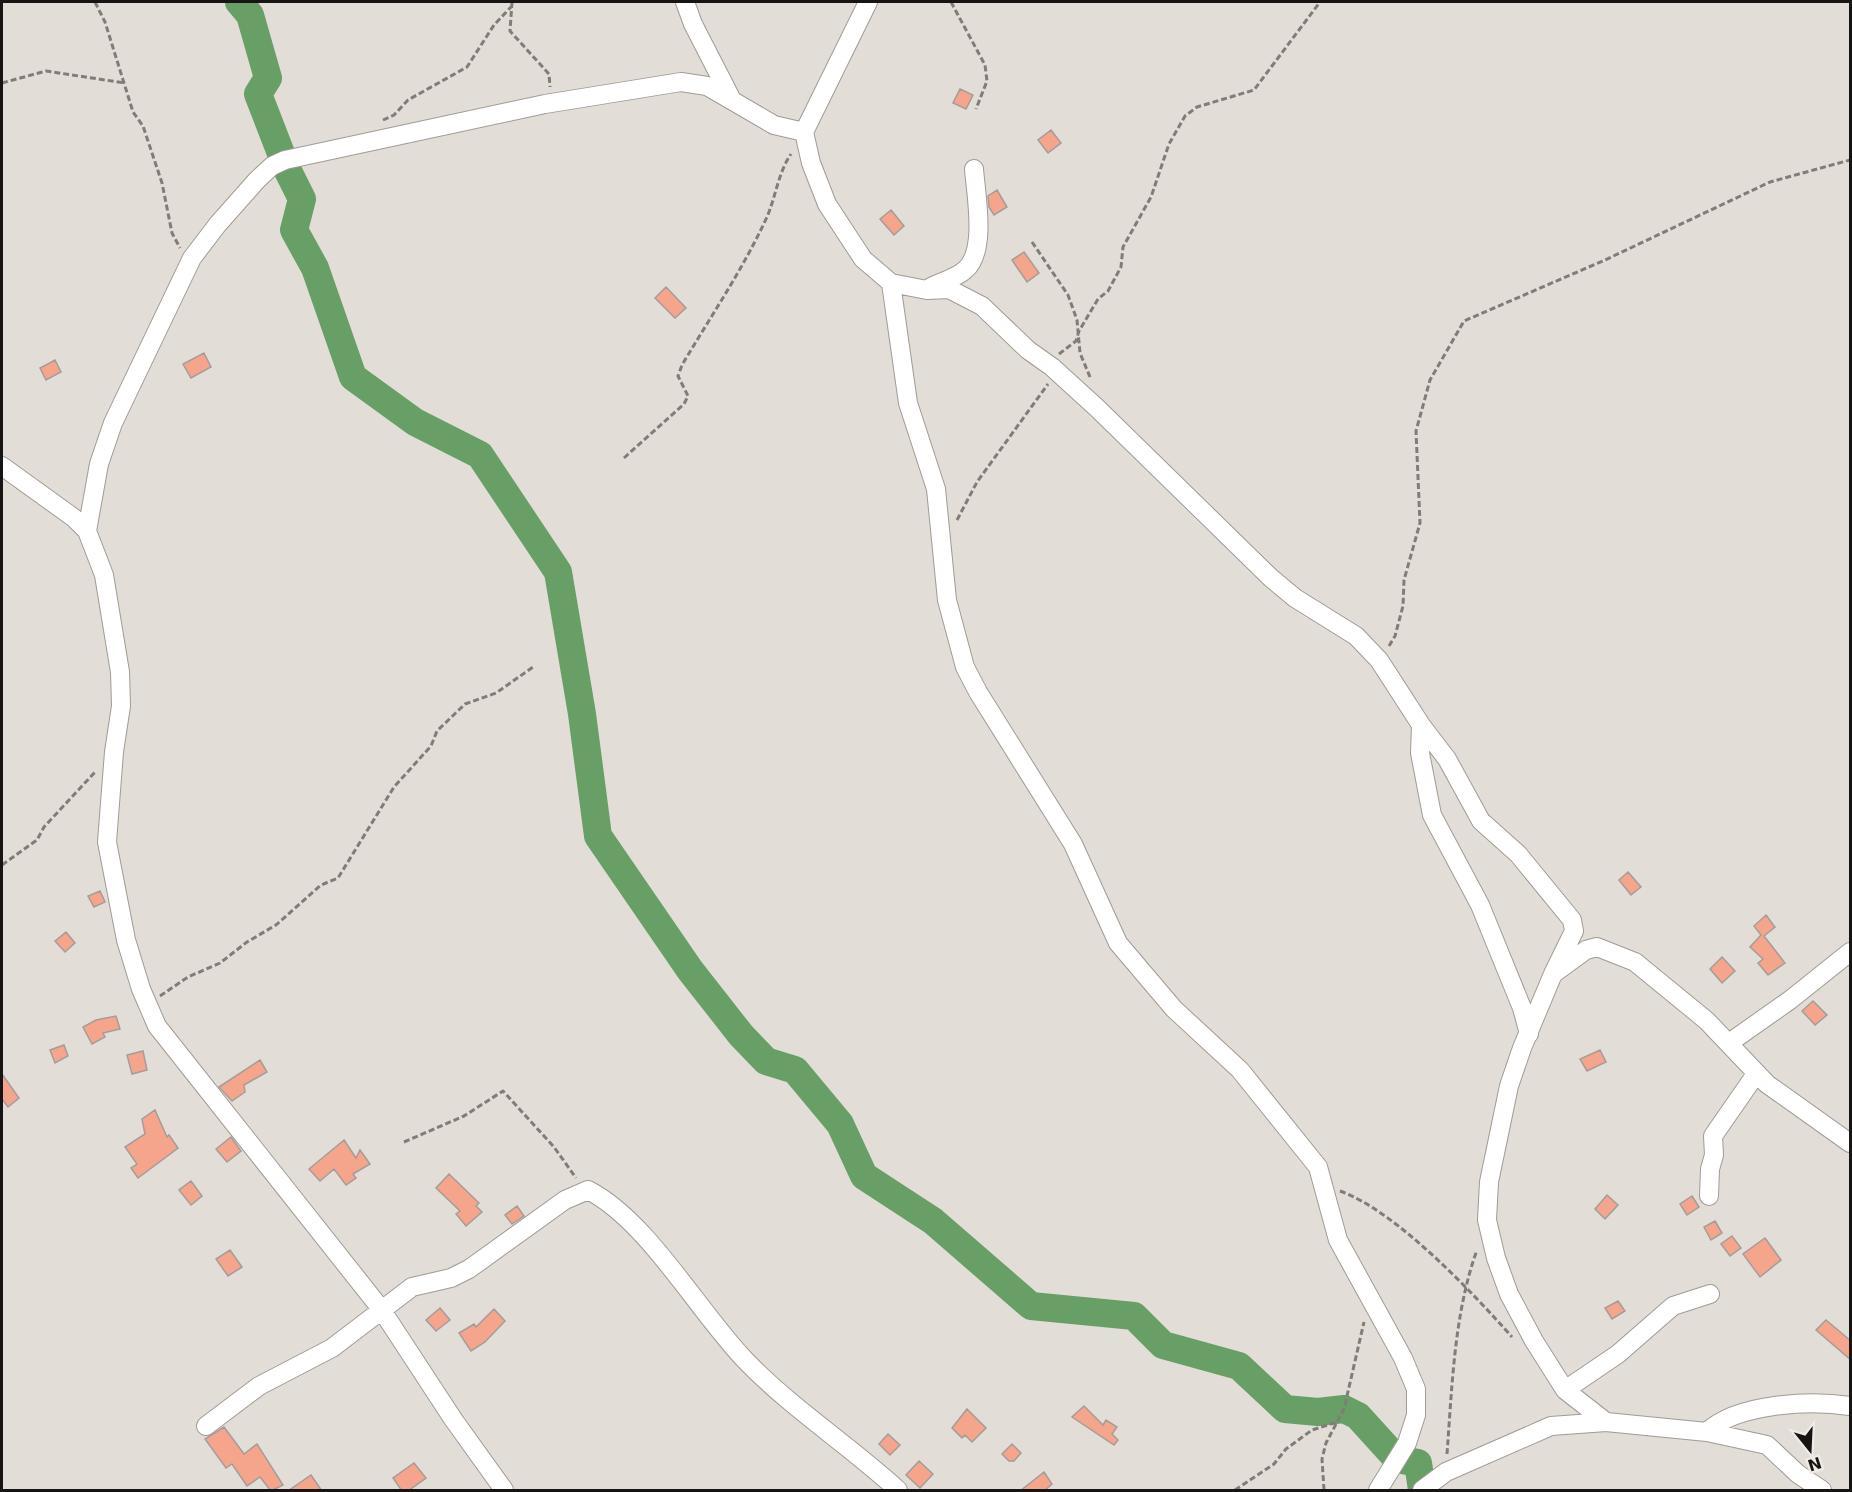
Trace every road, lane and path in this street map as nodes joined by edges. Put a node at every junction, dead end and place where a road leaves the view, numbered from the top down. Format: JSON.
{"nodes":[{"id":1,"x":95,"y":2,"type":"edge"},
{"id":2,"x":512,"y":2,"type":"edge"},
{"id":3,"x":686,"y":2,"type":"edge"},
{"id":4,"x":868,"y":2,"type":"edge"},
{"id":5,"x":951,"y":2,"type":"edge"},
{"id":6,"x":1320,"y":2,"type":"edge"},
{"id":7,"x":511,"y":7,"type":"junction"},
{"id":8,"x":2,"y":83,"type":"edge"},
{"id":9,"x":125,"y":83,"type":"junction"},
{"id":10,"x":731,"y":98,"type":"junction"},
{"id":11,"x":545,"y":104,"type":"junction"},
{"id":12,"x":976,"y":109,"type":"dead end"},
{"id":13,"x":804,"y":132,"type":"junction"},
{"id":14,"x":367,"y":142,"type":"junction"},
{"id":15,"x":1851,"y":160,"type":"edge"},
{"id":16,"x":974,"y":169,"type":"dead end"},
{"id":17,"x":1032,"y":242,"type":"dead end"},
{"id":18,"x":192,"y":258,"type":"junction"},
{"id":19,"x":891,"y":283,"type":"junction"},
{"id":20,"x":927,"y":290,"type":"junction"},
{"id":21,"x":1079,"y":332,"type":"junction"},
{"id":22,"x":1052,"y":367,"type":"junction"},
{"id":23,"x":1091,"y":382,"type":"dead end"},
{"id":24,"x":624,"y":458,"type":"dead end"},
{"id":25,"x":2,"y":466,"type":"edge"},
{"id":26,"x":956,"y":523,"type":"dead end"},
{"id":27,"x":87,"y":531,"type":"junction"},
{"id":28,"x":1379,"y":660,"type":"junction"},
{"id":29,"x":533,"y":667,"type":"dead end"},
{"id":30,"x":1421,"y":725,"type":"junction"},
{"id":31,"x":114,"y":752,"type":"junction"},
{"id":32,"x":2,"y":865,"type":"edge"},
{"id":33,"x":1851,"y":952,"type":"edge"},
{"id":34,"x":1553,"y":974,"type":"junction"},
{"id":35,"x":150,"y":1009,"type":"junction"},
{"id":36,"x":1529,"y":1034,"type":"junction"},
{"id":37,"x":1729,"y":1043,"type":"junction"},
{"id":38,"x":1756,"y":1074,"type":"junction"},
{"id":39,"x":404,"y":1142,"type":"dead end"},
{"id":40,"x":1851,"y":1143,"type":"edge"},
{"id":41,"x":1325,"y":1185,"type":"junction"},
{"id":42,"x":588,"y":1190,"type":"junction"},
{"id":43,"x":1708,"y":1196,"type":"dead end"},
{"id":44,"x":1487,"y":1220,"type":"junction"},
{"id":45,"x":1467,"y":1289,"type":"junction"},
{"id":46,"x":1710,"y":1294,"type":"dead end"},
{"id":47,"x":1369,"y":1300,"type":"junction"},
{"id":48,"x":381,"y":1309,"type":"junction"},
{"id":49,"x":1515,"y":1341,"type":"dead end"},
{"id":50,"x":1565,"y":1390,"type":"junction"},
{"id":51,"x":1851,"y":1406,"type":"edge"},
{"id":52,"x":1338,"y":1422,"type":"junction"},
{"id":53,"x":1606,"y":1422,"type":"junction"},
{"id":54,"x":206,"y":1426,"type":"dead end"},
{"id":55,"x":1707,"y":1432,"type":"junction"},
{"id":56,"x":1446,"y":1472,"type":"junction"},
{"id":57,"x":504,"y":1491,"type":"edge"},
{"id":58,"x":898,"y":1491,"type":"edge"},
{"id":59,"x":1235,"y":1491,"type":"edge"},
{"id":60,"x":1324,"y":1491,"type":"edge"},
{"id":61,"x":1378,"y":1491,"type":"edge"},
{"id":62,"x":1422,"y":1491,"type":"edge"},
{"id":63,"x":1822,"y":1491,"type":"edge"}],
"edges":[{"from":1,"to":9,"type":"path"},
{"from":2,"to":7,"type":"path"},
{"from":3,"to":10,"type":"street"},
{"from":4,"to":13,"type":"street"},
{"from":5,"to":12,"type":"path"},
{"from":6,"to":21,"type":"path"},
{"from":7,"to":11,"type":"path"},
{"from":7,"to":14,"type":"path"},
{"from":8,"to":9,"type":"path"},
{"from":9,"to":18,"type":"path"},
{"from":10,"to":11,"type":"street"},
{"from":10,"to":13,"type":"street"},
{"from":11,"to":14,"type":"street"},
{"from":13,"to":19,"type":"street"},
{"from":13,"to":24,"type":"path"},
{"from":14,"to":18,"type":"street"},
{"from":15,"to":28,"type":"path"},
{"from":16,"to":20,"type":"street"},
{"from":17,"to":21,"type":"path"},
{"from":18,"to":27,"type":"street"},
{"from":19,"to":20,"type":"street"},
{"from":19,"to":41,"type":"street"},
{"from":20,"to":22,"type":"street"},
{"from":21,"to":22,"type":"path"},
{"from":21,"to":23,"type":"path"},
{"from":22,"to":26,"type":"path"},
{"from":22,"to":28,"type":"street"},
{"from":25,"to":27,"type":"street"},
{"from":27,"to":31,"type":"street"},
{"from":28,"to":30,"type":"street"},
{"from":29,"to":35,"type":"path"},
{"from":30,"to":34,"type":"street"},
{"from":30,"to":36,"type":"street"},
{"from":31,"to":32,"type":"path"},
{"from":31,"to":35,"type":"street"},
{"from":33,"to":37,"type":"street"},
{"from":34,"to":36,"type":"street"},
{"from":34,"to":37,"type":"street"},
{"from":35,"to":48,"type":"street"},
{"from":36,"to":44,"type":"street"},
{"from":37,"to":38,"type":"street"},
{"from":38,"to":40,"type":"street"},
{"from":38,"to":43,"type":"street"},
{"from":39,"to":42,"type":"path"},
{"from":41,"to":45,"type":"path"},
{"from":41,"to":47,"type":"street"},
{"from":42,"to":48,"type":"street"},
{"from":42,"to":58,"type":"street"},
{"from":44,"to":45,"type":"path"},
{"from":44,"to":50,"type":"street"},
{"from":45,"to":49,"type":"path"},
{"from":45,"to":56,"type":"path"},
{"from":46,"to":50,"type":"street"},
{"from":47,"to":52,"type":"path"},
{"from":47,"to":61,"type":"street"},
{"from":48,"to":54,"type":"street"},
{"from":48,"to":57,"type":"street"},
{"from":50,"to":53,"type":"street"},
{"from":51,"to":55,"type":"street"},
{"from":52,"to":59,"type":"path"},
{"from":52,"to":60,"type":"path"},
{"from":53,"to":55,"type":"street"},
{"from":53,"to":56,"type":"street"},
{"from":55,"to":63,"type":"street"},
{"from":56,"to":62,"type":"street"}]}
